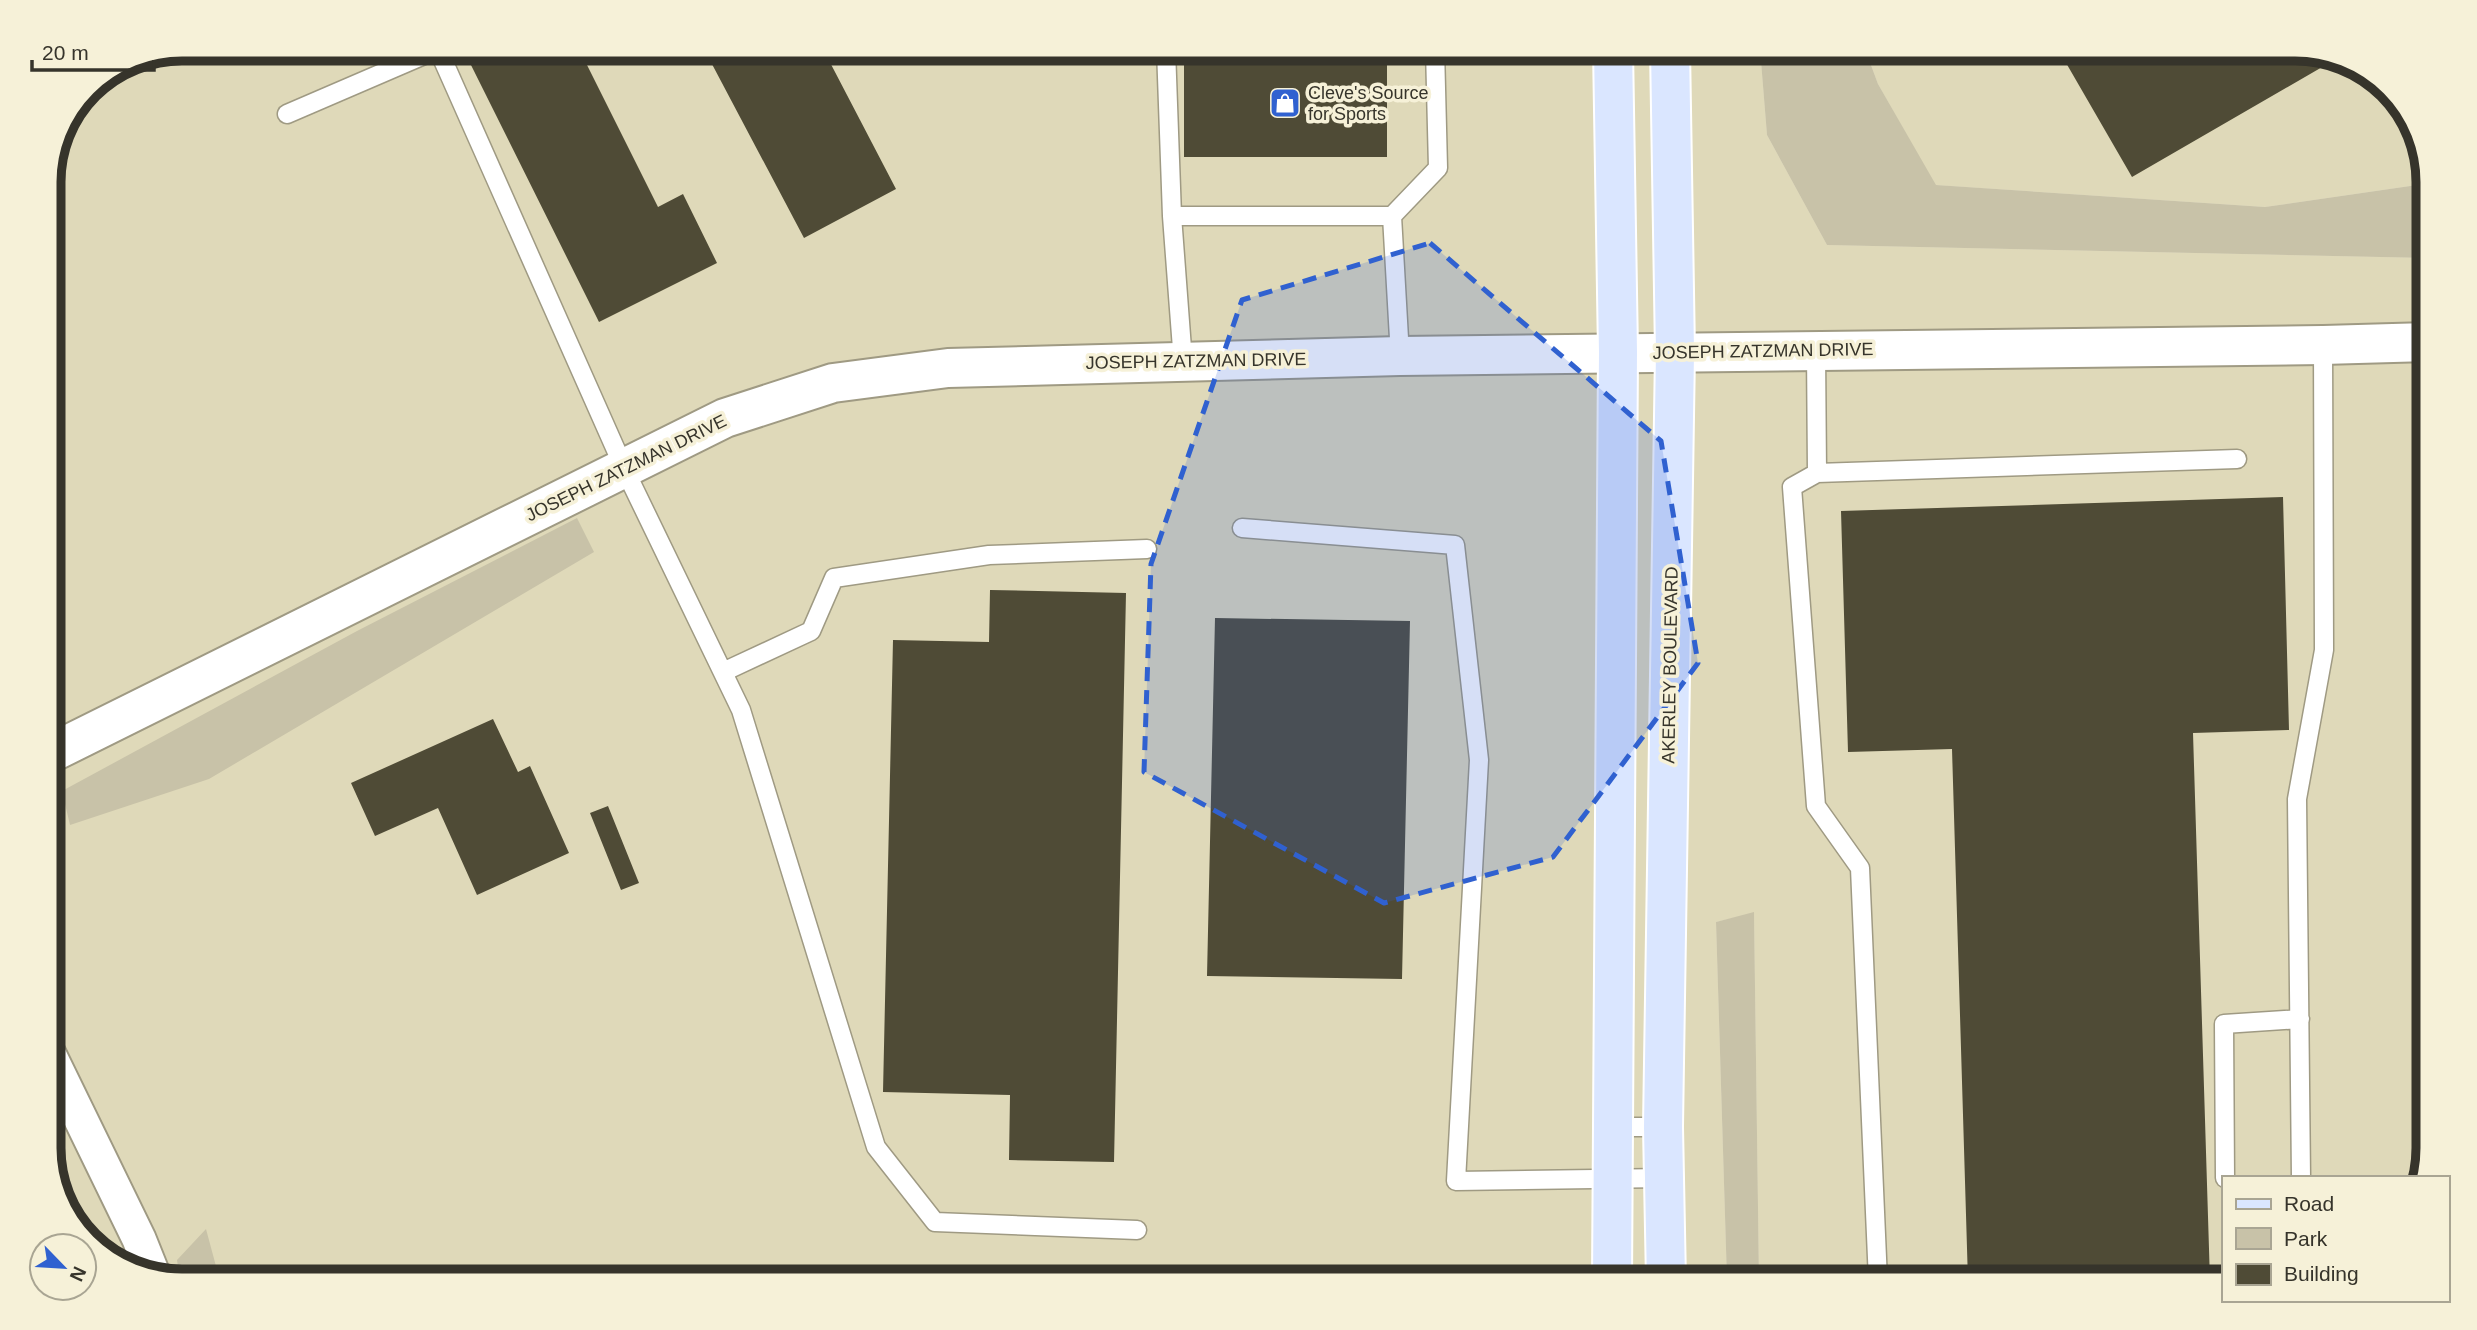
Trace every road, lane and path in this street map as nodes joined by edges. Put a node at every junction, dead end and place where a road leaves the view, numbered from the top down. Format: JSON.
{"nodes":[{"id":1,"x":410,"y":61,"type":"edge"},
{"id":2,"x":443,"y":61,"type":"edge"},
{"id":3,"x":1166,"y":61,"type":"edge"},
{"id":4,"x":1434,"y":61,"type":"edge"},
{"id":5,"x":1613,"y":61,"type":"edge"},
{"id":6,"x":1670,"y":61,"type":"edge"},
{"id":7,"x":286,"y":114,"type":"dead end"},
{"id":8,"x":1172,"y":216,"type":"junction"},
{"id":9,"x":1392,"y":216,"type":"junction"},
{"id":10,"x":2415,"y":342,"type":"edge"},
{"id":11,"x":2323,"y":345,"type":"junction"},
{"id":12,"x":1816,"y":351,"type":"junction"},
{"id":13,"x":1618,"y":352,"type":"junction"},
{"id":14,"x":1675,"y":352,"type":"junction"},
{"id":15,"x":1400,"y":356,"type":"junction"},
{"id":16,"x":1183,"y":362,"type":"junction"},
{"id":17,"x":2237,"y":459,"type":"dead end"},
{"id":18,"x":624,"y":468,"type":"junction"},
{"id":19,"x":1817,"y":473,"type":"junction"},
{"id":20,"x":1242,"y":528,"type":"dead end"},
{"id":21,"x":1147,"y":549,"type":"dead end"},
{"id":22,"x":723,"y":672,"type":"junction"},
{"id":23,"x":62,"y":748,"type":"edge"},
{"id":24,"x":2301,"y":1019,"type":"junction"},
{"id":25,"x":62,"y":1081,"type":"edge"},
{"id":26,"x":1612,"y":1127,"type":"junction"},
{"id":27,"x":1663,"y":1127,"type":"junction"},
{"id":28,"x":2225,"y":1176,"type":"edge"},
{"id":29,"x":2301,"y":1176,"type":"edge"},
{"id":30,"x":1665,"y":1178,"type":"junction"},
{"id":31,"x":1612,"y":1179,"type":"junction"},
{"id":32,"x":1137,"y":1230,"type":"dead end"},
{"id":33,"x":149,"y":1264,"type":"edge"},
{"id":34,"x":1612,"y":1269,"type":"edge"},
{"id":35,"x":1666,"y":1269,"type":"edge"},
{"id":36,"x":1877,"y":1269,"type":"edge"}],
"edges":[{"from":1,"to":7,"type":"lane"},
{"from":2,"to":18,"type":"lane"},
{"from":3,"to":8,"type":"lane"},
{"from":4,"to":9,"type":"lane"},
{"from":5,"to":13,"type":"main road"},
{"from":6,"to":14,"type":"main road","name":"AKERLEY BOULEVARD"},
{"from":8,"to":9,"type":"lane"},
{"from":8,"to":16,"type":"lane"},
{"from":9,"to":15,"type":"lane"},
{"from":10,"to":11,"type":"street","name":"JOSEPH ZATZMAN DRIVE"},
{"from":11,"to":12,"type":"street","name":"JOSEPH ZATZMAN DRIVE"},
{"from":11,"to":24,"type":"lane"},
{"from":12,"to":14,"type":"street","name":"JOSEPH ZATZMAN DRIVE"},
{"from":12,"to":19,"type":"lane"},
{"from":13,"to":14,"type":"street","name":"JOSEPH ZATZMAN DRIVE"},
{"from":13,"to":15,"type":"street","name":"JOSEPH ZATZMAN DRIVE"},
{"from":13,"to":26,"type":"main road"},
{"from":14,"to":27,"type":"main road","name":"AKERLEY BOULEVARD"},
{"from":15,"to":16,"type":"street","name":"JOSEPH ZATZMAN DRIVE"},
{"from":16,"to":18,"type":"street","name":"JOSEPH ZATZMAN DRIVE"},
{"from":17,"to":19,"type":"lane"},
{"from":18,"to":22,"type":"lane"},
{"from":18,"to":23,"type":"street","name":"JOSEPH ZATZMAN DRIVE"},
{"from":19,"to":36,"type":"lane"},
{"from":20,"to":31,"type":"lane"},
{"from":21,"to":22,"type":"lane"},
{"from":22,"to":32,"type":"lane"},
{"from":24,"to":28,"type":"lane"},
{"from":24,"to":29,"type":"lane"},
{"from":25,"to":33,"type":"street"},
{"from":26,"to":27,"type":"lane"},
{"from":26,"to":31,"type":"main road"},
{"from":27,"to":30,"type":"main road","name":"AKERLEY BOULEVARD"},
{"from":30,"to":31,"type":"lane"},
{"from":30,"to":35,"type":"main road","name":"AKERLEY BOULEVARD"},
{"from":31,"to":34,"type":"main road"}]}
